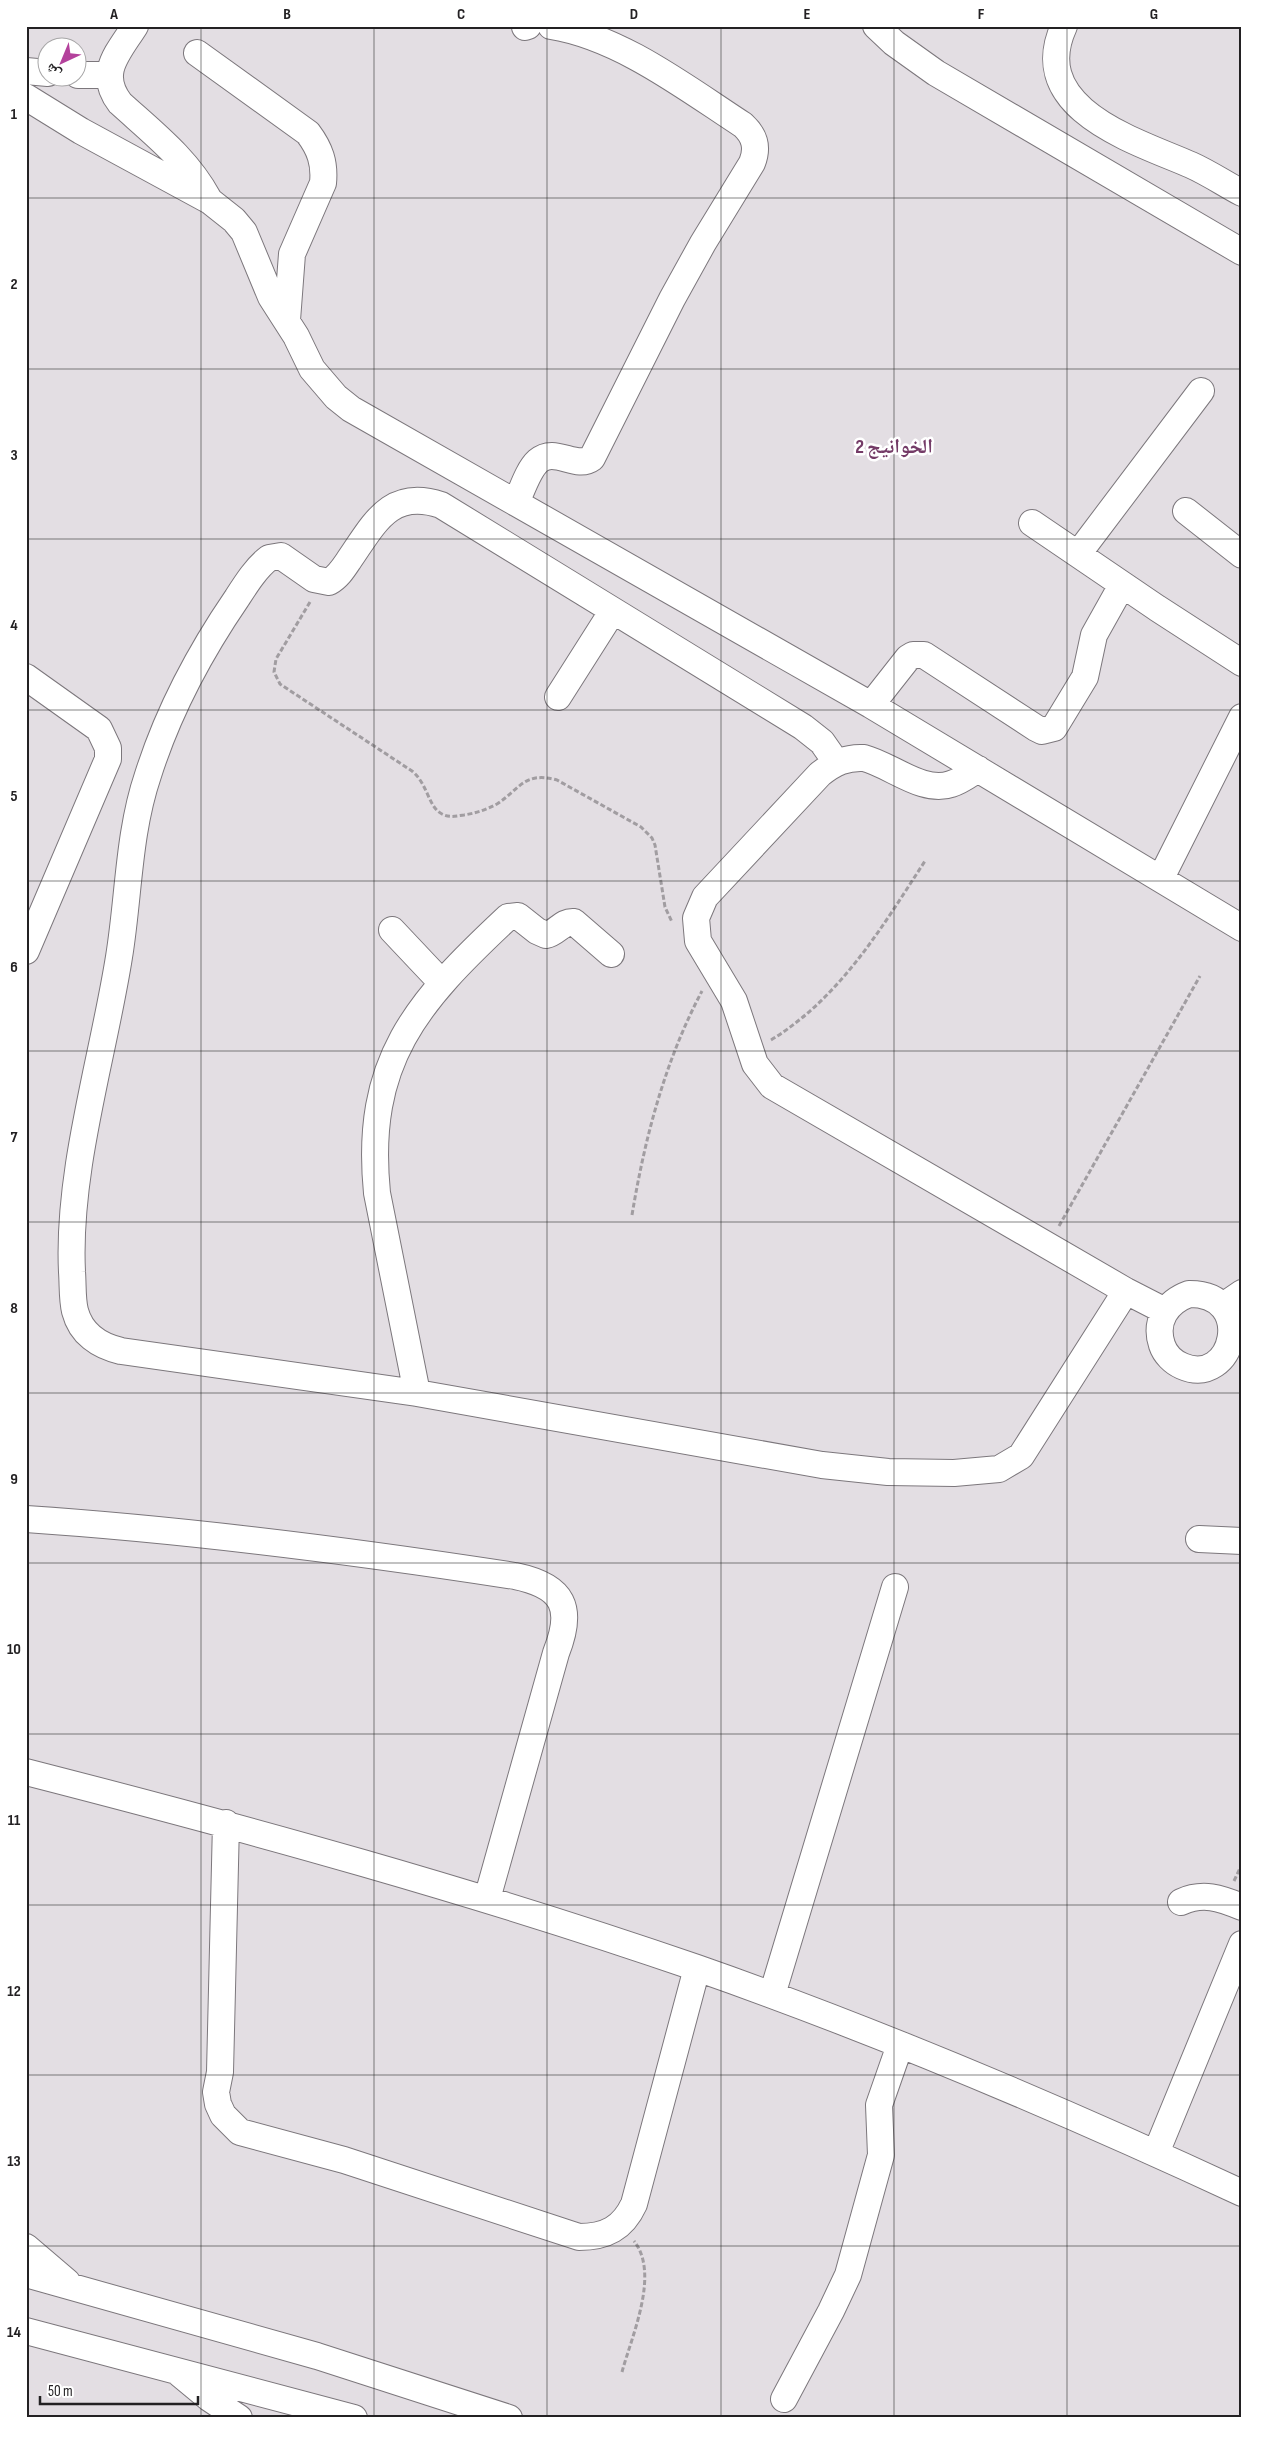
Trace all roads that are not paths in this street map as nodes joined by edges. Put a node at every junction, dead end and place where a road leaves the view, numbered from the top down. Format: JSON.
{"nodes":[{"id":1,"x":136,"y":26,"type":"edge"},
{"id":2,"x":551,"y":26,"type":"edge"},
{"id":3,"x":876,"y":26,"type":"edge"},
{"id":4,"x":1064,"y":26,"type":"edge"},
{"id":5,"x":197,"y":53,"type":"dead end"},
{"id":6,"x":88,"y":75,"type":"edge"},
{"id":7,"x":109,"y":75,"type":"junction"},
{"id":8,"x":26,"y":97,"type":"edge"},
{"id":9,"x":1242,"y":193,"type":"edge"},
{"id":10,"x":210,"y":201,"type":"junction"},
{"id":11,"x":1242,"y":252,"type":"edge"},
{"id":12,"x":287,"y":320,"type":"junction"},
{"id":13,"x":1201,"y":390,"type":"dead end"},
{"id":14,"x":516,"y":503,"type":"junction"},
{"id":15,"x":1186,"y":512,"type":"dead end"},
{"id":16,"x":1032,"y":523,"type":"dead end"},
{"id":17,"x":1078,"y":554,"type":"junction"},
{"id":18,"x":1242,"y":556,"type":"edge"},
{"id":19,"x":1122,"y":585,"type":"junction"},
{"id":20,"x":612,"y":612,"type":"junction"},
{"id":21,"x":1242,"y":663,"type":"edge"},
{"id":22,"x":26,"y":677,"type":"edge"},
{"id":23,"x":558,"y":697,"type":"dead end"},
{"id":24,"x":871,"y":705,"type":"junction"},
{"id":25,"x":1242,"y":717,"type":"edge"},
{"id":26,"x":836,"y":762,"type":"junction"},
{"id":27,"x":978,"y":769,"type":"junction"},
{"id":28,"x":1161,"y":878,"type":"junction"},
{"id":29,"x":1242,"y":928,"type":"edge"},
{"id":30,"x":392,"y":930,"type":"dead end"},
{"id":31,"x":26,"y":951,"type":"edge"},
{"id":32,"x":611,"y":954,"type":"dead end"},
{"id":33,"x":442,"y":983,"type":"junction"},
{"id":34,"x":1126,"y":1291,"type":"junction"},
{"id":35,"x":1232,"y":1300,"type":"edge"},
{"id":36,"x":1164,"y":1311,"type":"junction"},
{"id":37,"x":1236,"y":1346,"type":"edge"},
{"id":38,"x":417,"y":1393,"type":"junction"},
{"id":39,"x":26,"y":1519,"type":"edge"},
{"id":40,"x":1199,"y":1538,"type":"dead end"},
{"id":41,"x":1242,"y":1542,"type":"edge"},
{"id":42,"x":894,"y":1587,"type":"dead end"},
{"id":43,"x":26,"y":1772,"type":"edge"},
{"id":44,"x":226,"y":1823,"type":"junction"},
{"id":45,"x":487,"y":1899,"type":"junction"},
{"id":46,"x":1181,"y":1902,"type":"dead end"},
{"id":47,"x":1242,"y":1907,"type":"edge"},
{"id":48,"x":1242,"y":1944,"type":"edge"},
{"id":49,"x":697,"y":1968,"type":"junction"},
{"id":50,"x":1236,"y":1972,"type":"edge"},
{"id":51,"x":772,"y":1995,"type":"junction"},
{"id":52,"x":900,"y":2044,"type":"junction"},
{"id":53,"x":1156,"y":2153,"type":"junction"},
{"id":54,"x":639,"y":2181,"type":"junction"},
{"id":55,"x":1242,"y":2193,"type":"edge"},
{"id":56,"x":557,"y":2229,"type":"junction"},
{"id":57,"x":26,"y":2247,"type":"edge"},
{"id":58,"x":26,"y":2274,"type":"edge"},
{"id":59,"x":69,"y":2284,"type":"junction"},
{"id":60,"x":33,"y":2337,"type":"edge"},
{"id":61,"x":174,"y":2368,"type":"junction"},
{"id":62,"x":784,"y":2399,"type":"dead end"},
{"id":63,"x":239,"y":2418,"type":"edge"},
{"id":64,"x":354,"y":2418,"type":"edge"},
{"id":65,"x":509,"y":2418,"type":"edge"}],
"edges":[{"from":1,"to":7,"type":"street"},
{"from":2,"to":14,"type":"street"},
{"from":3,"to":11,"type":"street"},
{"from":4,"to":9,"type":"street"},
{"from":5,"to":12,"type":"street"},
{"from":6,"to":7,"type":"street"},
{"from":7,"to":10,"type":"street"},
{"from":8,"to":10,"type":"street"},
{"from":10,"to":12,"type":"street"},
{"from":12,"to":14,"type":"street"},
{"from":13,"to":17,"type":"street"},
{"from":14,"to":24,"type":"street"},
{"from":15,"to":18,"type":"street"},
{"from":16,"to":17,"type":"street"},
{"from":17,"to":19,"type":"street"},
{"from":19,"to":21,"type":"street"},
{"from":19,"to":24,"type":"street"},
{"from":20,"to":23,"type":"street"},
{"from":20,"to":26,"type":"street"},
{"from":20,"to":38,"type":"street"},
{"from":22,"to":31,"type":"street"},
{"from":24,"to":27,"type":"street"},
{"from":25,"to":28,"type":"street"},
{"from":26,"to":27,"type":"street"},
{"from":26,"to":34,"type":"street"},
{"from":27,"to":28,"type":"street"},
{"from":28,"to":29,"type":"street"},
{"from":30,"to":33,"type":"street"},
{"from":32,"to":33,"type":"street"},
{"from":33,"to":38,"type":"street"},
{"from":34,"to":36,"type":"street"},
{"from":34,"to":38,"type":"street"},
{"from":35,"to":36,"type":"street"},
{"from":35,"to":37,"type":"street"},
{"from":36,"to":37,"type":"street"},
{"from":39,"to":45,"type":"street"},
{"from":40,"to":41,"type":"street"},
{"from":42,"to":51,"type":"street"},
{"from":43,"to":44,"type":"street"},
{"from":44,"to":45,"type":"street"},
{"from":44,"to":56,"type":"street"},
{"from":45,"to":49,"type":"street"},
{"from":46,"to":47,"type":"street"},
{"from":48,"to":50,"type":"street"},
{"from":49,"to":51,"type":"street"},
{"from":49,"to":54,"type":"street"},
{"from":50,"to":53,"type":"street"},
{"from":51,"to":52,"type":"street"},
{"from":52,"to":53,"type":"street"},
{"from":52,"to":62,"type":"street"},
{"from":53,"to":55,"type":"street"},
{"from":54,"to":56,"type":"street"},
{"from":54,"to":56,"type":"street"},
{"from":57,"to":59,"type":"street"},
{"from":58,"to":59,"type":"street"},
{"from":59,"to":65,"type":"street"},
{"from":60,"to":61,"type":"street"},
{"from":61,"to":63,"type":"street"},
{"from":61,"to":64,"type":"street"}]}
